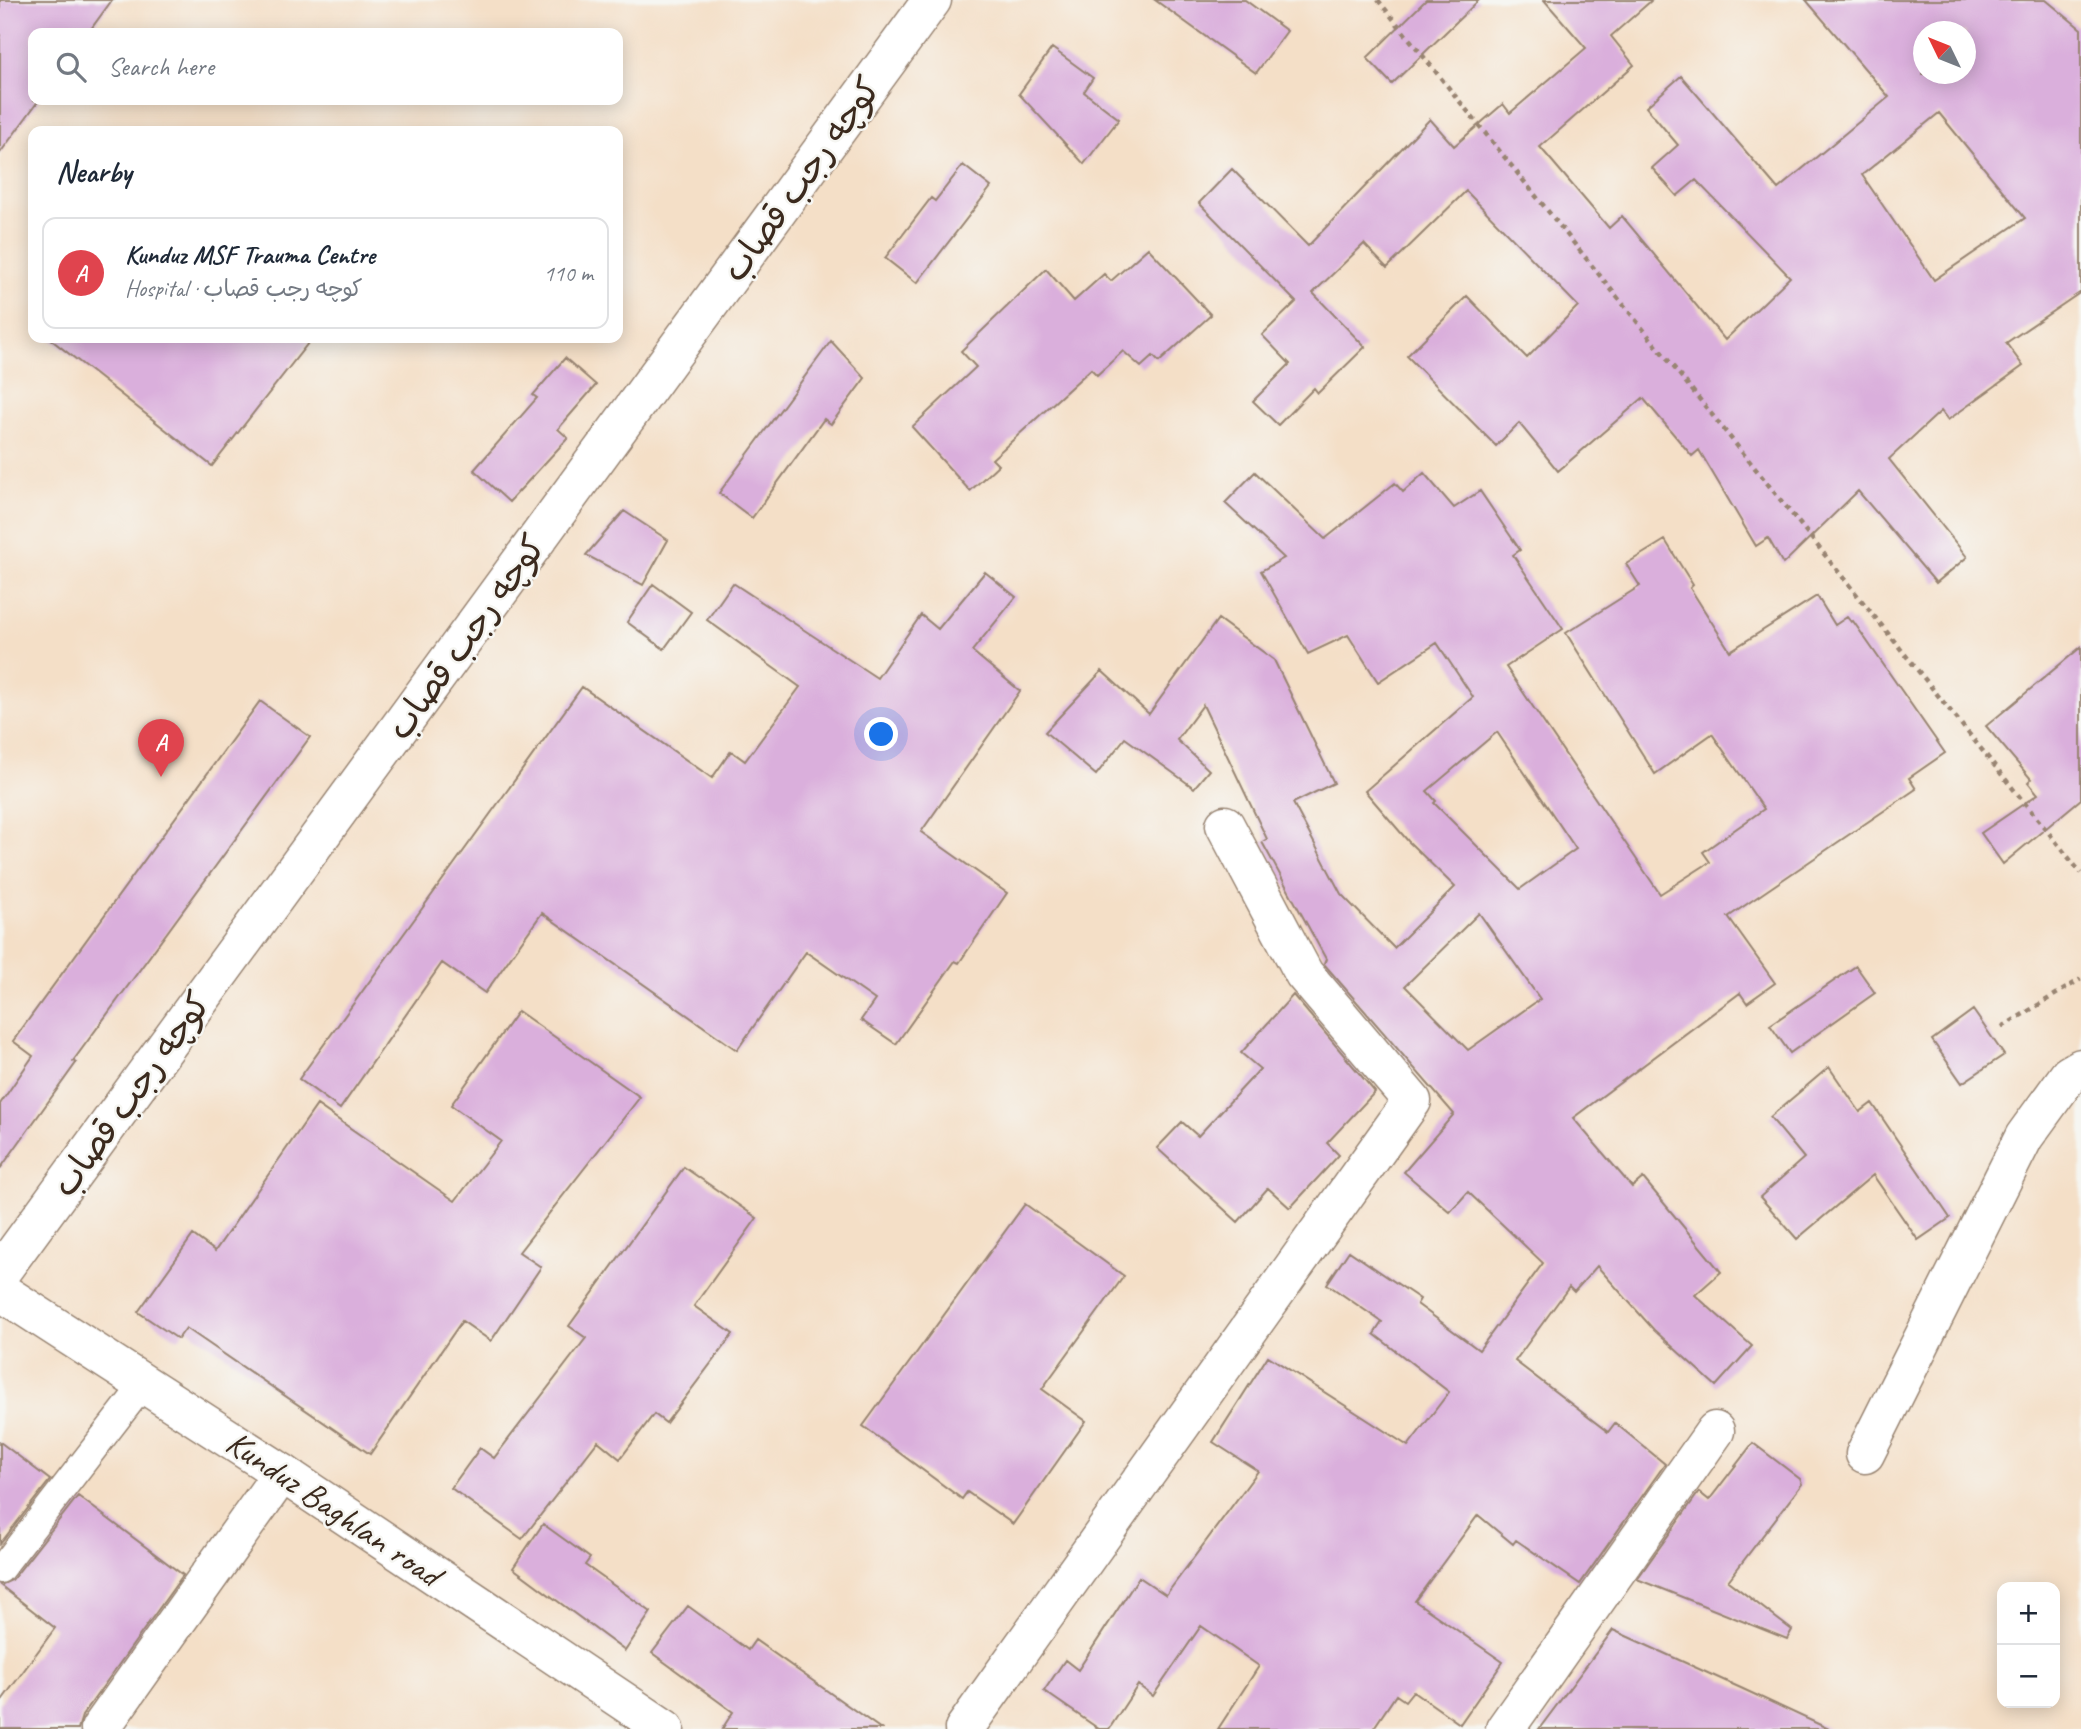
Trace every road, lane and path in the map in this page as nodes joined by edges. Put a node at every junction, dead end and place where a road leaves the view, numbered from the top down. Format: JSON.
{"nodes":[{"id":1,"x":932,"y":0,"type":"edge"},
{"id":2,"x":1378,"y":0,"type":"edge"},
{"id":3,"x":1225,"y":825,"type":"dead end"},
{"id":4,"x":2081,"y":873,"type":"edge"},
{"id":5,"x":2081,"y":979,"type":"edge"},
{"id":6,"x":2003,"y":1027,"type":"dead end"},
{"id":7,"x":2081,"y":1068,"type":"edge"},
{"id":8,"x":0,"y":1273,"type":"edge"},
{"id":9,"x":0,"y":1291,"type":"edge"},
{"id":10,"x":144,"y":1384,"type":"junction"},
{"id":11,"x":1715,"y":1431,"type":"dead end"},
{"id":12,"x":1865,"y":1454,"type":"dead end"},
{"id":13,"x":282,"y":1473,"type":"junction"},
{"id":14,"x":0,"y":1570,"type":"edge"},
{"id":15,"x":100,"y":1729,"type":"edge"},
{"id":16,"x":665,"y":1729,"type":"edge"},
{"id":17,"x":964,"y":1729,"type":"edge"},
{"id":18,"x":1505,"y":1729,"type":"edge"}],
"edges":[{"from":1,"to":8,"type":"main road","name":"کوچه رجب قصاب"},
{"from":2,"to":4,"type":"path"},
{"from":3,"to":17,"type":"main road"},
{"from":5,"to":6,"type":"path"},
{"from":7,"to":12,"type":"main road"},
{"from":9,"to":10,"type":"main road","name":"Kunduz Baghlan road"},
{"from":10,"to":13,"type":"main road","name":"Kunduz Baghlan road"},
{"from":10,"to":14,"type":"lane"},
{"from":11,"to":18,"type":"main road"},
{"from":13,"to":15,"type":"main road"},
{"from":13,"to":16,"type":"main road","name":"Kunduz Baghlan road"}]}
